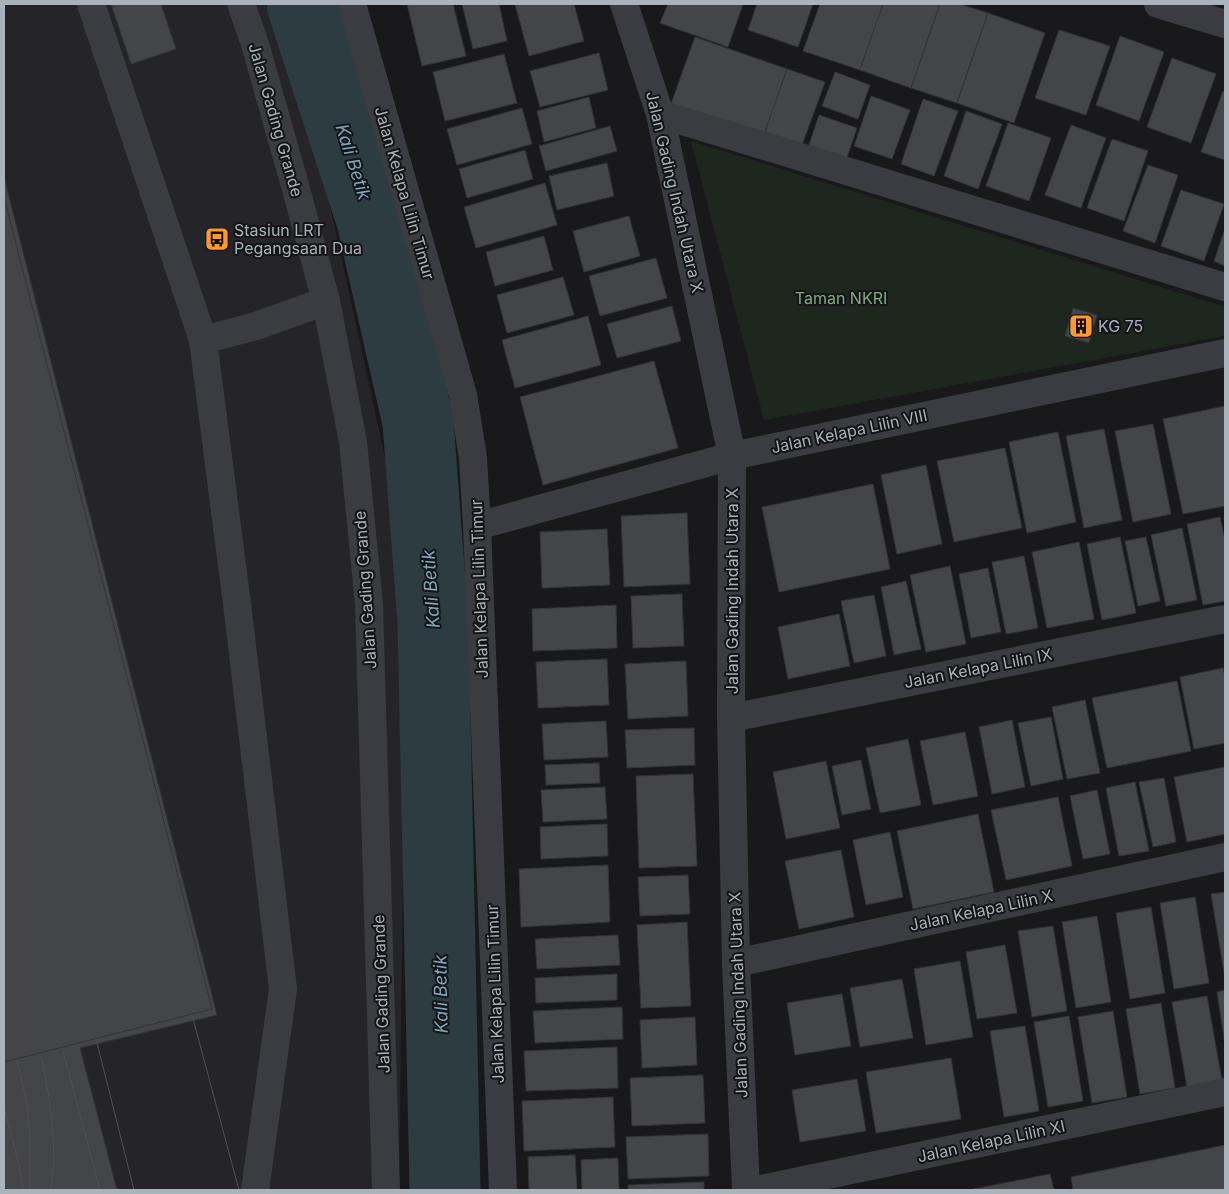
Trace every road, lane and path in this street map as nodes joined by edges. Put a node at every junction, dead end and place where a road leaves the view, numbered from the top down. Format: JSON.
{"nodes":[{"id":1,"x":91,"y":4,"type":"edge"},
{"id":2,"x":241,"y":4,"type":"edge"},
{"id":3,"x":352,"y":4,"type":"edge"},
{"id":4,"x":624,"y":4,"type":"edge"},
{"id":5,"x":1158,"y":4,"type":"edge"},
{"id":6,"x":1225,"y":24,"type":"edge"},
{"id":7,"x":660,"y":114,"type":"junction"},
{"id":8,"x":1225,"y":287,"type":"edge"},
{"id":9,"x":326,"y":301,"type":"junction"},
{"id":10,"x":203,"y":340,"type":"junction"},
{"id":11,"x":1225,"y":353,"type":"edge"},
{"id":12,"x":732,"y":456,"type":"junction"},
{"id":13,"x":478,"y":526,"type":"junction"},
{"id":14,"x":1225,"y":619,"type":"edge"},
{"id":15,"x":731,"y":718,"type":"junction"},
{"id":16,"x":1225,"y":857,"type":"edge"},
{"id":17,"x":736,"y":963,"type":"junction"},
{"id":18,"x":1225,"y":1092,"type":"edge"},
{"id":19,"x":255,"y":1190,"type":"edge"},
{"id":20,"x":386,"y":1190,"type":"edge"},
{"id":21,"x":502,"y":1190,"type":"edge"},
{"id":22,"x":746,"y":1190,"type":"edge"},
{"id":23,"x":756,"y":1190,"type":"edge"}],
"edges":[{"from":1,"to":10,"type":"street"},
{"from":2,"to":9,"type":"street","name":"Jalan Gading Grande"},
{"from":3,"to":13,"type":"street","name":"Jalan Kelapa Lilin Timur"},
{"from":4,"to":7,"type":"street","name":"Jalan Gading Indah Utara X"},
{"from":5,"to":6,"type":"street"},
{"from":7,"to":8,"type":"street"},
{"from":7,"to":12,"type":"street","name":"Jalan Gading Indah Utara X"},
{"from":9,"to":10,"type":"street"},
{"from":9,"to":20,"type":"street","name":"Jalan Gading Grande"},
{"from":10,"to":19,"type":"street"},
{"from":11,"to":12,"type":"street","name":"Jalan Kelapa Lilin VIII"},
{"from":12,"to":13,"type":"street","name":"Jalan Kelapa Lilin VIII"},
{"from":12,"to":15,"type":"street","name":"Jalan Gading Indah Utara X"},
{"from":13,"to":21,"type":"street","name":"Jalan Kelapa Lilin Timur"},
{"from":14,"to":15,"type":"street","name":"Jalan Kelapa Lilin IX"},
{"from":15,"to":17,"type":"street","name":"Jalan Gading Indah Utara X"},
{"from":16,"to":17,"type":"street","name":"Jalan Kelapa Lilin X"},
{"from":17,"to":22,"type":"street","name":"Jalan Gading Indah Utara X"},
{"from":18,"to":23,"type":"street","name":"Jalan Kelapa Lilin XI"}]}
